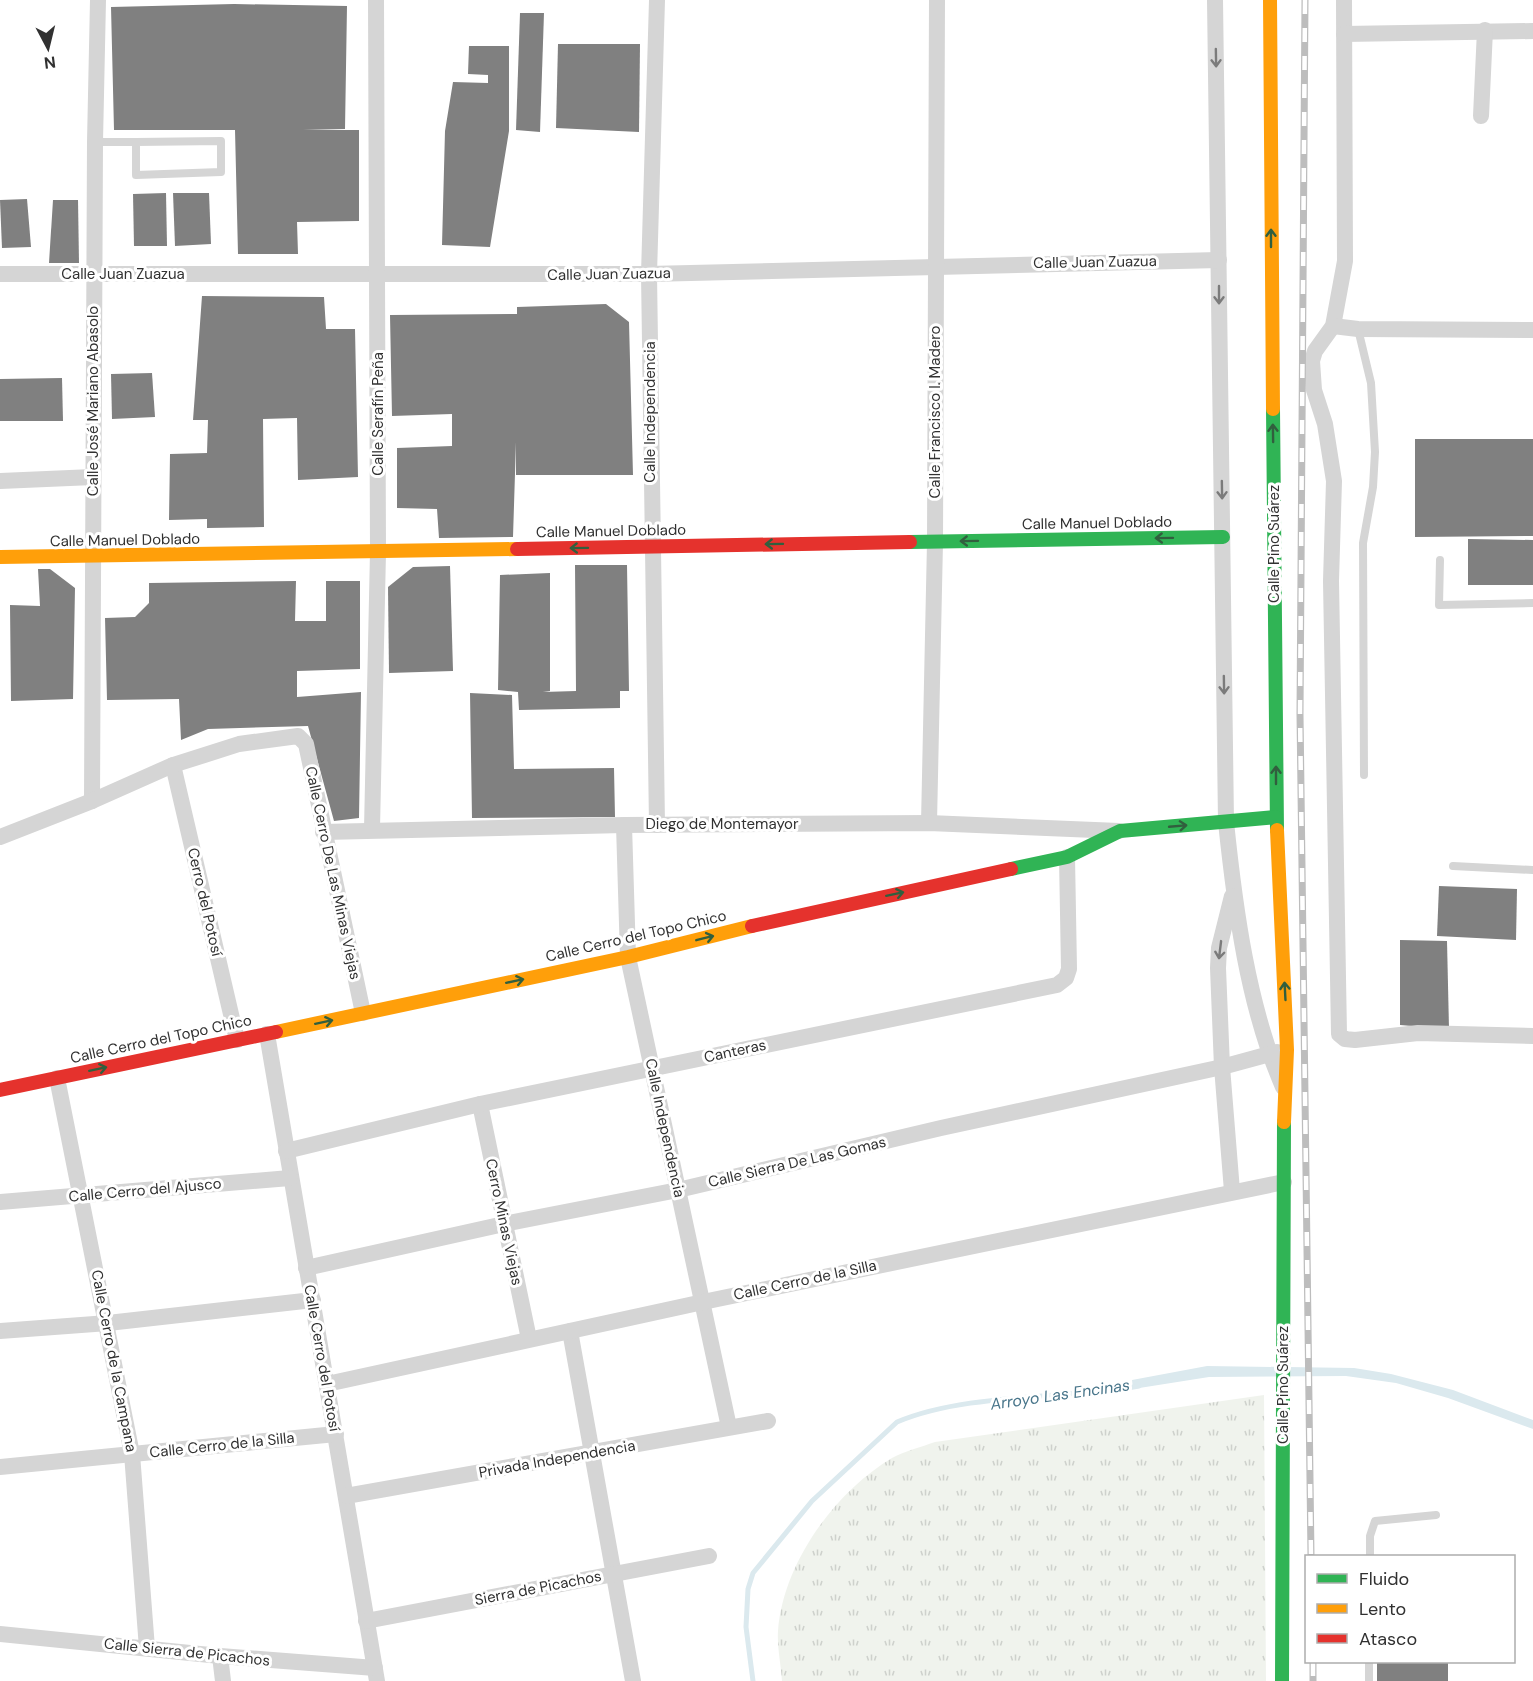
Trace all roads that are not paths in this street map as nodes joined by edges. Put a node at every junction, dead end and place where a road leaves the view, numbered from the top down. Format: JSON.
{"nodes":[{"id":1,"x":98,"y":0,"type":"edge"},
{"id":2,"x":376,"y":0,"type":"edge"},
{"id":3,"x":657,"y":0,"type":"edge"},
{"id":4,"x":937,"y":0,"type":"edge"},
{"id":5,"x":1215,"y":0,"type":"edge"},
{"id":6,"x":1270,"y":0,"type":"edge"},
{"id":7,"x":1344,"y":0,"type":"edge"},
{"id":8,"x":1485,"y":30,"type":"junction"},
{"id":9,"x":1533,"y":31,"type":"edge"},
{"id":10,"x":1344,"y":34,"type":"junction"},
{"id":11,"x":1481,"y":116,"type":"dead end"},
{"id":12,"x":95,"y":142,"type":"junction"},
{"id":13,"x":136,"y":142,"type":"junction"},
{"id":14,"x":1219,"y":260,"type":"junction"},
{"id":15,"x":935,"y":266,"type":"junction"},
{"id":16,"x":0,"y":274,"type":"edge"},
{"id":17,"x":94,"y":274,"type":"junction"},
{"id":18,"x":649,"y":274,"type":"junction"},
{"id":19,"x":377,"y":276,"type":"junction"},
{"id":20,"x":1333,"y":326,"type":"junction"},
{"id":21,"x":1358,"y":329,"type":"junction"},
{"id":22,"x":1533,"y":330,"type":"edge"},
{"id":23,"x":93,"y":477,"type":"junction"},
{"id":24,"x":0,"y":481,"type":"edge"},
{"id":25,"x":1223,"y":537,"type":"junction"},
{"id":26,"x":935,"y":542,"type":"junction"},
{"id":27,"x":651,"y":546,"type":"junction"},
{"id":28,"x":378,"y":552,"type":"junction"},
{"id":29,"x":0,"y":557,"type":"edge"},
{"id":30,"x":93,"y":558,"type":"junction"},
{"id":31,"x":1440,"y":560,"type":"dead end"},
{"id":32,"x":1533,"y":603,"type":"edge"},
{"id":33,"x":173,"y":765,"type":"junction"},
{"id":34,"x":1364,"y":775,"type":"dead end"},
{"id":35,"x":92,"y":801,"type":"junction"},
{"id":36,"x":1276,"y":817,"type":"junction"},
{"id":37,"x":1226,"y":822,"type":"junction"},
{"id":38,"x":929,"y":823,"type":"junction"},
{"id":39,"x":624,"y":825,"type":"junction"},
{"id":40,"x":657,"y":825,"type":"junction"},
{"id":41,"x":372,"y":829,"type":"junction"},
{"id":42,"x":1120,"y":831,"type":"junction"},
{"id":43,"x":323,"y":832,"type":"junction"},
{"id":44,"x":1,"y":834,"type":"edge"},
{"id":45,"x":1067,"y":857,"type":"junction"},
{"id":46,"x":1453,"y":866,"type":"dead end"},
{"id":47,"x":1533,"y":870,"type":"edge"},
{"id":48,"x":1233,"y":893,"type":"junction"},
{"id":49,"x":628,"y":957,"type":"junction"},
{"id":50,"x":363,"y":1013,"type":"junction"},
{"id":51,"x":267,"y":1034,"type":"junction"},
{"id":52,"x":1533,"y":1036,"type":"edge"},
{"id":53,"x":237,"y":1040,"type":"junction"},
{"id":54,"x":1287,"y":1050,"type":"junction"},
{"id":55,"x":1269,"y":1054,"type":"junction"},
{"id":56,"x":1222,"y":1067,"type":"junction"},
{"id":57,"x":652,"y":1070,"type":"junction"},
{"id":58,"x":57,"y":1078,"type":"junction"},
{"id":59,"x":1284,"y":1088,"type":"junction"},
{"id":60,"x":0,"y":1090,"type":"edge"},
{"id":61,"x":480,"y":1104,"type":"junction"},
{"id":62,"x":286,"y":1151,"type":"junction"},
{"id":63,"x":290,"y":1178,"type":"junction"},
{"id":64,"x":1284,"y":1182,"type":"junction"},
{"id":65,"x":678,"y":1190,"type":"junction"},
{"id":66,"x":1232,"y":1191,"type":"junction"},
{"id":67,"x":80,"y":1196,"type":"junction"},
{"id":68,"x":0,"y":1202,"type":"edge"},
{"id":69,"x":504,"y":1224,"type":"junction"},
{"id":70,"x":306,"y":1268,"type":"junction"},
{"id":71,"x":313,"y":1300,"type":"junction"},
{"id":72,"x":703,"y":1302,"type":"junction"},
{"id":73,"x":108,"y":1323,"type":"junction"},
{"id":74,"x":570,"y":1330,"type":"junction"},
{"id":75,"x":0,"y":1331,"type":"edge"},
{"id":76,"x":530,"y":1340,"type":"junction"},
{"id":77,"x":327,"y":1384,"type":"junction"},
{"id":78,"x":768,"y":1421,"type":"dead end"},
{"id":79,"x":729,"y":1427,"type":"junction"},
{"id":80,"x":336,"y":1434,"type":"junction"},
{"id":81,"x":592,"y":1452,"type":"junction"},
{"id":82,"x":132,"y":1454,"type":"junction"},
{"id":83,"x":0,"y":1467,"type":"edge"},
{"id":84,"x":346,"y":1496,"type":"junction"},
{"id":85,"x":1436,"y":1515,"type":"dead end"},
{"id":86,"x":1370,"y":1555,"type":"edge"},
{"id":87,"x":709,"y":1556,"type":"dead end"},
{"id":88,"x":614,"y":1574,"type":"junction"},
{"id":89,"x":366,"y":1621,"type":"junction"},
{"id":90,"x":0,"y":1634,"type":"edge"},
{"id":91,"x":147,"y":1648,"type":"junction"},
{"id":92,"x":220,"y":1656,"type":"junction"},
{"id":93,"x":1369,"y":1663,"type":"edge"},
{"id":94,"x":376,"y":1675,"type":"edge"},
{"id":95,"x":223,"y":1681,"type":"edge"},
{"id":96,"x":633,"y":1681,"type":"edge"},
{"id":97,"x":1282,"y":1681,"type":"edge"},
{"id":98,"x":1369,"y":1681,"type":"edge"}],
"edges":[{"from":1,"to":12,"type":"street","name":"Calle José Mariano Abasolo"},
{"from":2,"to":19,"type":"street","name":"Calle Serafín Peña"},
{"from":3,"to":18,"type":"street","name":"Calle Independencia"},
{"from":4,"to":15,"type":"street","name":"Calle Francisco I. Madero"},
{"from":5,"to":14,"type":"street","name":"Calle Pino Suárez","one_way":true},
{"from":36,"to":6,"type":"street","name":"Calle Pino Suárez","one_way":true},
{"from":7,"to":10,"type":"street"},
{"from":8,"to":9,"type":"street"},
{"from":8,"to":10,"type":"street"},
{"from":8,"to":11,"type":"street"},
{"from":10,"to":20,"type":"street"},
{"from":12,"to":13,"type":"lane"},
{"from":12,"to":17,"type":"street","name":"Calle José Mariano Abasolo"},
{"from":13,"to":13,"type":"lane"},
{"from":14,"to":15,"type":"street","name":"Calle Juan Zuazua"},
{"from":14,"to":25,"type":"street","name":"Calle Pino Suárez","one_way":true},
{"from":15,"to":18,"type":"street","name":"Calle Juan Zuazua"},
{"from":15,"to":26,"type":"street","name":"Calle Francisco I. Madero"},
{"from":16,"to":17,"type":"street","name":"Calle Juan Zuazua"},
{"from":17,"to":19,"type":"street","name":"Calle Juan Zuazua"},
{"from":17,"to":23,"type":"street","name":"Calle José Mariano Abasolo"},
{"from":18,"to":19,"type":"street","name":"Calle Juan Zuazua"},
{"from":18,"to":27,"type":"street","name":"Calle Independencia"},
{"from":19,"to":28,"type":"street","name":"Calle Serafín Peña"},
{"from":20,"to":21,"type":"street"},
{"from":20,"to":52,"type":"street"},
{"from":21,"to":22,"type":"street"},
{"from":21,"to":34,"type":"lane"},
{"from":23,"to":24,"type":"street"},
{"from":23,"to":30,"type":"street","name":"Calle José Mariano Abasolo"},
{"from":25,"to":26,"type":"street","name":"Calle Manuel Doblado","one_way":true},
{"from":25,"to":37,"type":"street","name":"Calle Pino Suárez","one_way":true},
{"from":26,"to":27,"type":"street","name":"Calle Manuel Doblado","one_way":true},
{"from":26,"to":38,"type":"street","name":"Calle Francisco I. Madero"},
{"from":27,"to":28,"type":"street","name":"Calle Manuel Doblado","one_way":true},
{"from":27,"to":40,"type":"street","name":"Calle Independencia"},
{"from":28,"to":30,"type":"street","name":"Calle Manuel Doblado"},
{"from":28,"to":41,"type":"street","name":"Calle Serafín Peña"},
{"from":29,"to":30,"type":"street","name":"Calle Manuel Doblado"},
{"from":30,"to":35,"type":"street","name":"Calle José Mariano Abasolo"},
{"from":31,"to":32,"type":"lane"},
{"from":33,"to":35,"type":"street"},
{"from":33,"to":43,"type":"street","name":"Calle Cerro De Las Minas Viejas"},
{"from":33,"to":53,"type":"street","name":"Cerro del Potosí"},
{"from":35,"to":44,"type":"street"},
{"from":36,"to":37,"type":"street","name":"Calle Cerro del Topo Chico"},
{"from":54,"to":36,"type":"street","name":"Calle Pino Suárez","one_way":true},
{"from":42,"to":37,"type":"street","name":"Calle Cerro del Topo Chico","one_way":true},
{"from":37,"to":48,"type":"street","name":"Calle Pino Suárez"},
{"from":38,"to":40,"type":"street","name":"Diego de Montemayor"},
{"from":38,"to":42,"type":"street","name":"Diego de Montemayor"},
{"from":39,"to":40,"type":"street","name":"Diego de Montemayor"},
{"from":39,"to":41,"type":"street","name":"Diego de Montemayor"},
{"from":39,"to":49,"type":"street","name":"Calle Independencia"},
{"from":41,"to":43,"type":"street","name":"Diego de Montemayor"},
{"from":42,"to":45,"type":"street","name":"Calle Cerro del Topo Chico"},
{"from":43,"to":50,"type":"street","name":"Calle Cerro De Las Minas Viejas"},
{"from":49,"to":45,"type":"street","name":"Calle Cerro del Topo Chico","one_way":true},
{"from":45,"to":57,"type":"street","name":"Canteras"},
{"from":46,"to":47,"type":"lane"},
{"from":48,"to":55,"type":"street","name":"Calle Pino Suárez"},
{"from":48,"to":56,"type":"street","name":"Calle Pino Suárez","one_way":true},
{"from":50,"to":49,"type":"street","name":"Calle Cerro del Topo Chico","one_way":true},
{"from":49,"to":57,"type":"street","name":"Calle Independencia"},
{"from":51,"to":50,"type":"street","name":"Calle Cerro del Topo Chico","one_way":true},
{"from":51,"to":53,"type":"street","name":"Calle Cerro del Topo Chico"},
{"from":51,"to":62,"type":"street","name":"Calle Cerro del Potosí"},
{"from":58,"to":53,"type":"street","name":"Calle Cerro del Topo Chico","one_way":true},
{"from":54,"to":55,"type":"street","name":"Calle Sierra De Las Gomas"},
{"from":54,"to":59,"type":"street","name":"Calle Pino Suárez"},
{"from":55,"to":56,"type":"street","name":"Calle Sierra De Las Gomas"},
{"from":55,"to":59,"type":"street","name":"Calle Pino Suárez"},
{"from":56,"to":65,"type":"street","name":"Calle Sierra De Las Gomas"},
{"from":56,"to":66,"type":"street","name":"Calle Pino Suárez"},
{"from":57,"to":61,"type":"street","name":"Canteras"},
{"from":57,"to":65,"type":"street","name":"Calle Independencia"},
{"from":58,"to":60,"type":"street","name":"Calle Cerro del Topo Chico"},
{"from":58,"to":67,"type":"street","name":"Calle Cerro de la Campana"},
{"from":59,"to":64,"type":"street","name":"Calle Pino Suárez"},
{"from":61,"to":62,"type":"street","name":"Canteras"},
{"from":61,"to":69,"type":"street","name":"Cerro Minas Viejas"},
{"from":62,"to":63,"type":"street","name":"Calle Cerro del Potosí"},
{"from":63,"to":67,"type":"street","name":"Calle Cerro del Ajusco"},
{"from":63,"to":70,"type":"street","name":"Calle Cerro del Potosí"},
{"from":64,"to":66,"type":"street","name":"Calle Cerro de la Silla"},
{"from":64,"to":97,"type":"street","name":"Calle Pino Suárez"},
{"from":65,"to":69,"type":"street","name":"Calle Sierra De Las Gomas"},
{"from":65,"to":72,"type":"street","name":"Calle Independencia"},
{"from":66,"to":72,"type":"street","name":"Calle Cerro de la Silla"},
{"from":67,"to":68,"type":"street","name":"Calle Cerro del Ajusco"},
{"from":67,"to":73,"type":"street","name":"Calle Cerro de la Campana"},
{"from":69,"to":70,"type":"street","name":"Calle Sierra De Las Gomas"},
{"from":69,"to":76,"type":"street","name":"Cerro Minas Viejas"},
{"from":70,"to":71,"type":"street","name":"Calle Cerro del Potosí"},
{"from":71,"to":73,"type":"street"},
{"from":71,"to":77,"type":"street","name":"Calle Cerro del Potosí"},
{"from":72,"to":74,"type":"street","name":"Calle Cerro de la Silla"},
{"from":72,"to":79,"type":"street","name":"Calle Independencia"},
{"from":73,"to":75,"type":"street"},
{"from":73,"to":82,"type":"street","name":"Calle Cerro de la Campana"},
{"from":74,"to":76,"type":"street","name":"Calle Cerro de la Silla"},
{"from":74,"to":81,"type":"street"},
{"from":76,"to":77,"type":"street","name":"Calle Cerro de la Silla"},
{"from":77,"to":80,"type":"street","name":"Calle Cerro del Potosí"},
{"from":78,"to":79,"type":"street","name":"Privada Independencia"},
{"from":79,"to":81,"type":"street","name":"Privada Independencia"},
{"from":80,"to":82,"type":"street","name":"Calle Cerro de la Silla"},
{"from":80,"to":84,"type":"street","name":"Calle Cerro del Potosí"},
{"from":81,"to":84,"type":"street","name":"Privada Independencia"},
{"from":81,"to":88,"type":"street"},
{"from":82,"to":83,"type":"street","name":"Calle Cerro de la Silla"},
{"from":82,"to":91,"type":"street","name":"Calle Cerro de la Campana"},
{"from":84,"to":89,"type":"street","name":"Calle Cerro del Potosí"},
{"from":85,"to":86,"type":"lane"},
{"from":87,"to":88,"type":"street","name":"Sierra de Picachos"},
{"from":88,"to":89,"type":"street","name":"Sierra de Picachos"},
{"from":88,"to":96,"type":"street"},
{"from":89,"to":94,"type":"street","name":"Calle Cerro del Potosí"},
{"from":90,"to":91,"type":"street","name":"Calle Sierra de Picachos"},
{"from":91,"to":92,"type":"street","name":"Calle Sierra de Picachos"},
{"from":92,"to":94,"type":"street","name":"Calle Sierra de Picachos"},
{"from":92,"to":95,"type":"street"},
{"from":93,"to":98,"type":"lane"}]}
